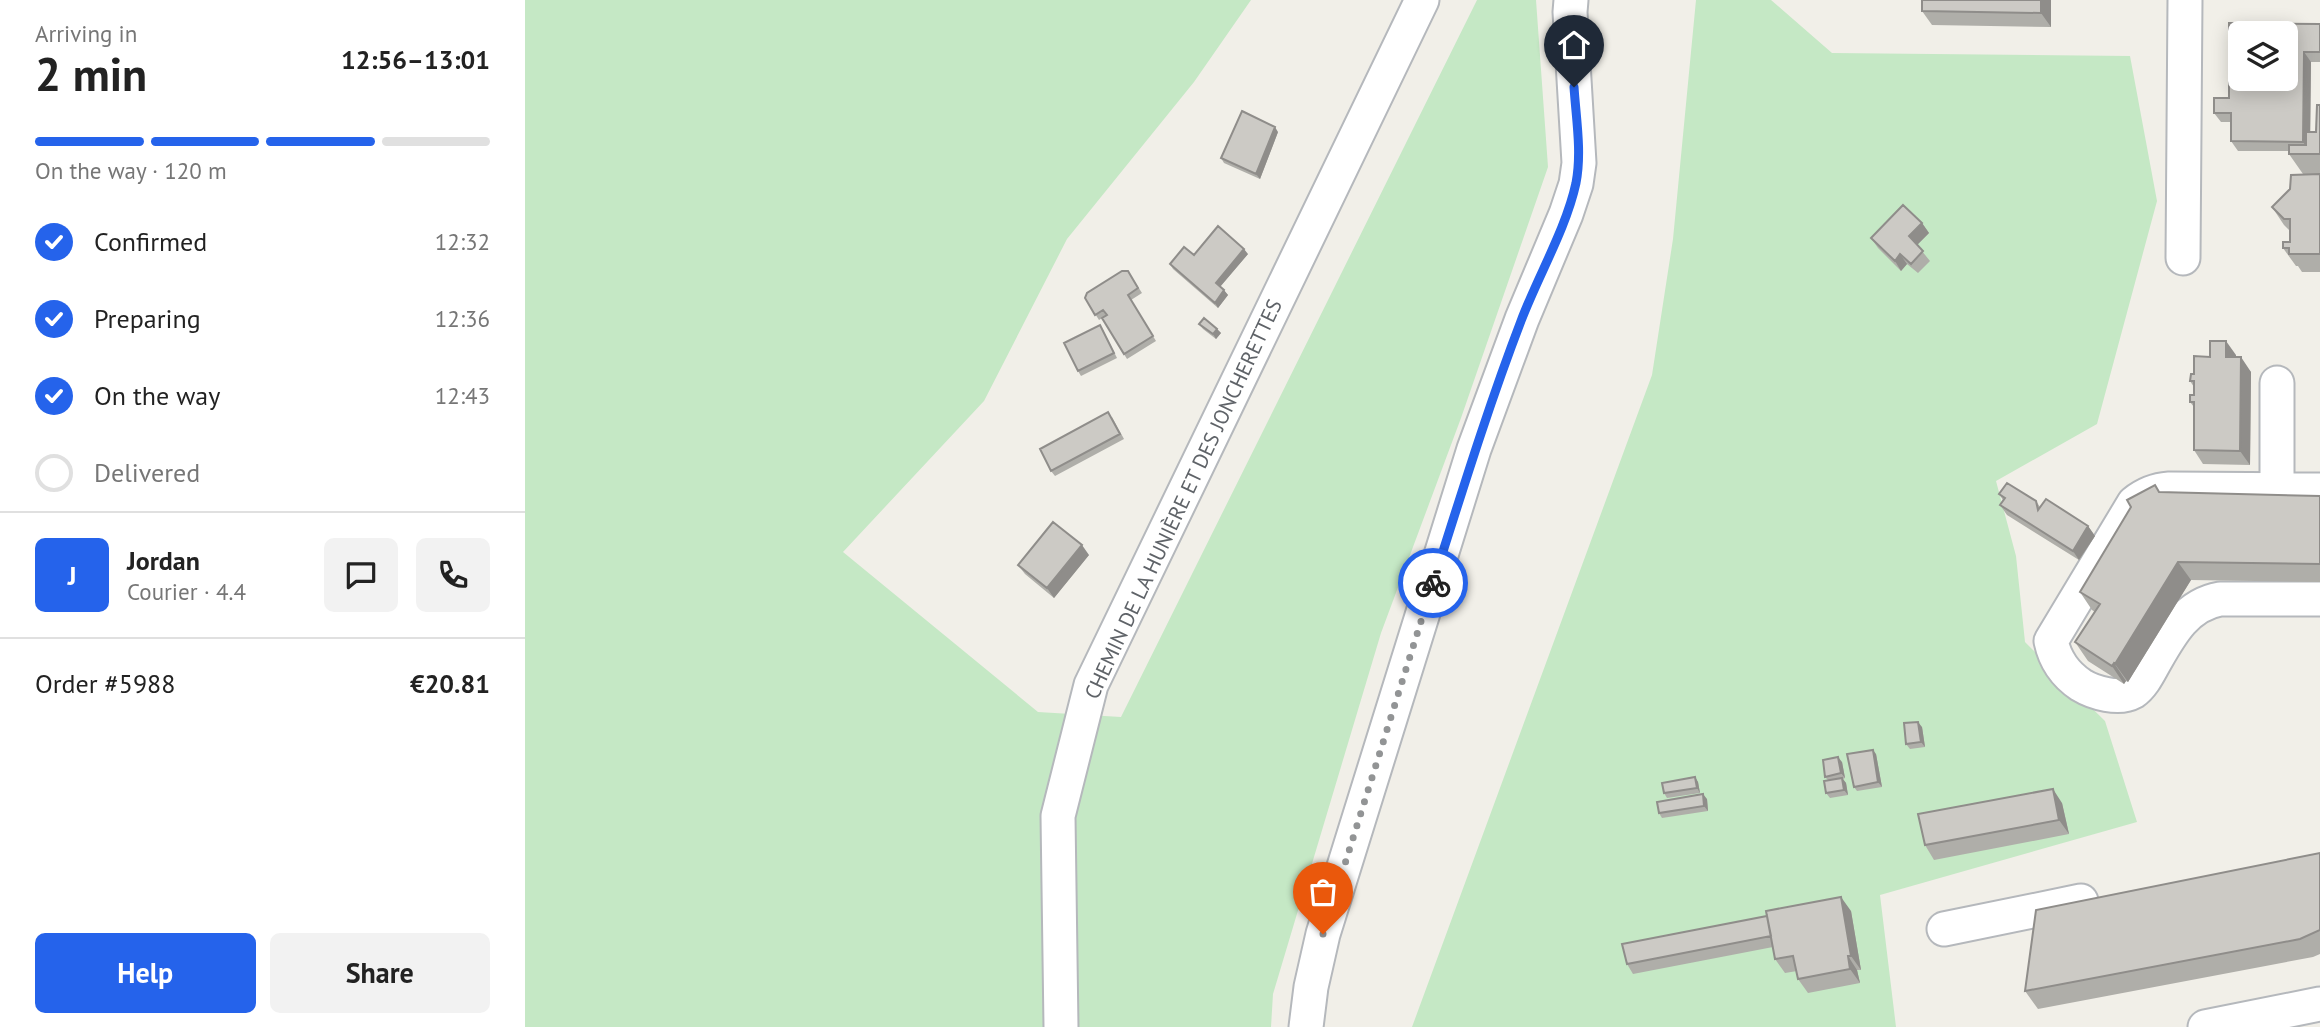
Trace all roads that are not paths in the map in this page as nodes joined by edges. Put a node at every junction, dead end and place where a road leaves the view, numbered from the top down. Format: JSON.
{"nodes":[{"id":1,"x":1422,"y":0,"type":"edge"},
{"id":2,"x":1571,"y":0,"type":"edge"},
{"id":3,"x":2185,"y":0,"type":"edge"},
{"id":4,"x":2183,"y":258,"type":"dead end"},
{"id":5,"x":2277,"y":383,"type":"dead end"},
{"id":6,"x":2277,"y":489,"type":"junction"},
{"id":7,"x":2320,"y":490,"type":"edge"},
{"id":8,"x":2320,"y":599,"type":"edge"},
{"id":9,"x":2105,"y":897,"type":"edge"},
{"id":10,"x":1944,"y":929,"type":"dead end"},
{"id":11,"x":2320,"y":1003,"type":"edge"},
{"id":12,"x":1061,"y":1027,"type":"edge"},
{"id":13,"x":1306,"y":1027,"type":"edge"},
{"id":14,"x":2205,"y":1027,"type":"edge"}],
"edges":[{"from":1,"to":12,"type":"street","name":"CHEMIN DE LA HUNIÈRE ET DES JONCHERETTES"},
{"from":2,"to":13,"type":"street"},
{"from":3,"to":4,"type":"street"},
{"from":5,"to":6,"type":"street"},
{"from":6,"to":7,"type":"street"},
{"from":6,"to":8,"type":"street"},
{"from":9,"to":10,"type":"street"},
{"from":11,"to":14,"type":"street"}]}
